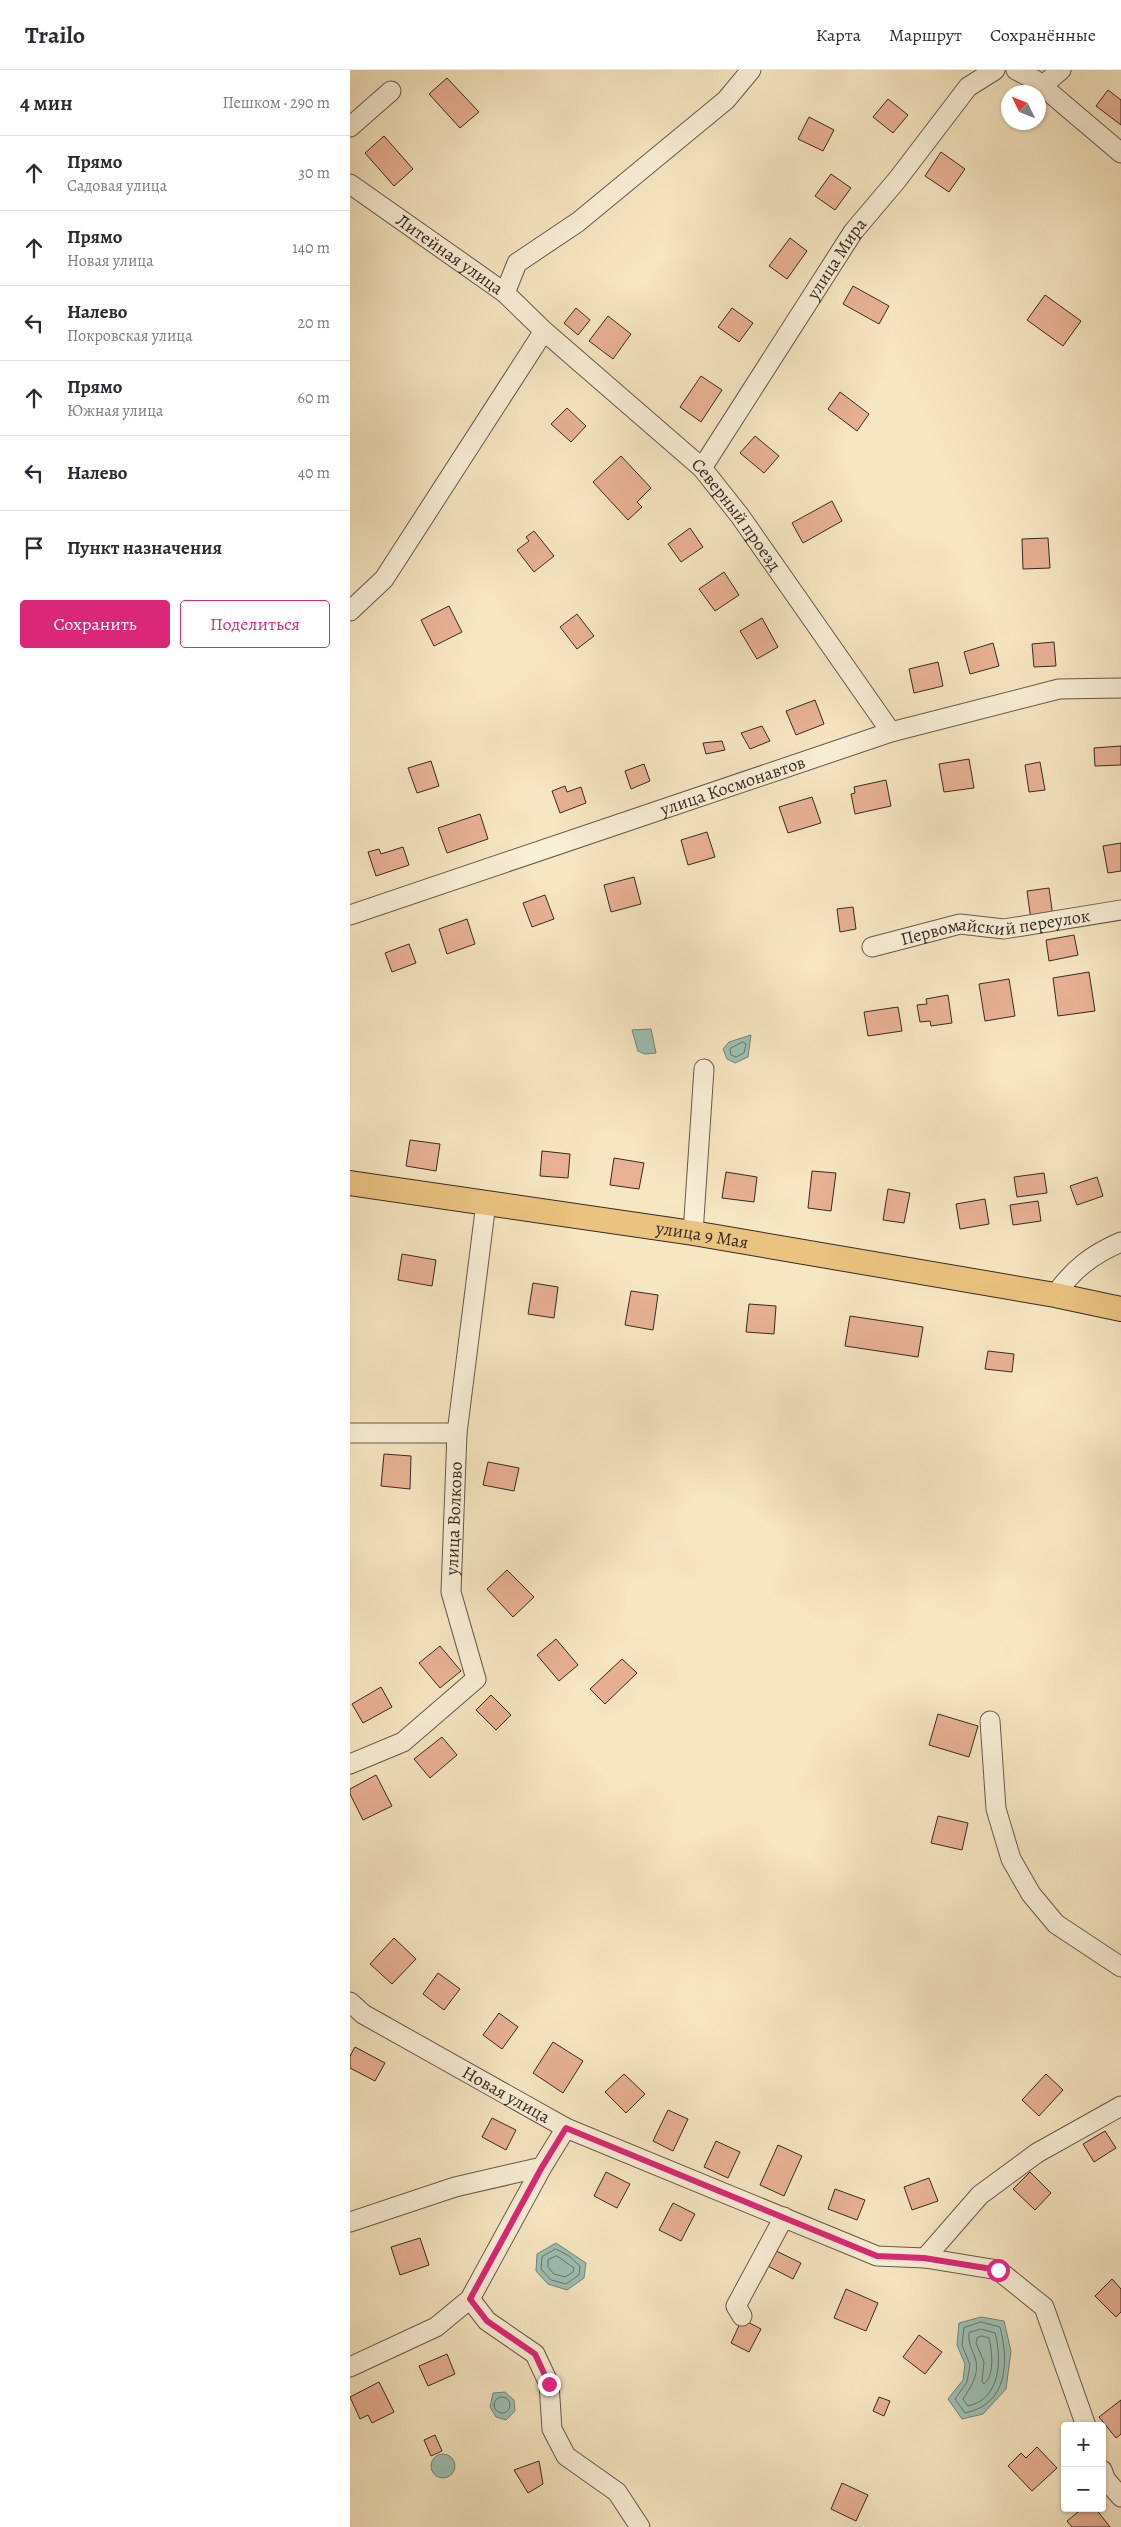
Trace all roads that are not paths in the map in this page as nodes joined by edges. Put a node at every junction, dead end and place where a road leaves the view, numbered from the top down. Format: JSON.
{"nodes":[{"id":1,"x":751,"y":70,"type":"edge"},
{"id":2,"x":995,"y":70,"type":"edge"},
{"id":3,"x":1016,"y":70,"type":"edge"},
{"id":4,"x":1061,"y":70,"type":"edge"},
{"id":5,"x":1040,"y":85,"type":"edge"},
{"id":6,"x":1043,"y":85,"type":"edge"},
{"id":7,"x":1046,"y":89,"type":"edge"},
{"id":8,"x":391,"y":91,"type":"dead end"},
{"id":9,"x":350,"y":128,"type":"edge"},
{"id":10,"x":1121,"y":152,"type":"edge"},
{"id":11,"x":350,"y":184,"type":"edge"},
{"id":12,"x":505,"y":293,"type":"junction"},
{"id":13,"x":544,"y":331,"type":"junction"},
{"id":14,"x":702,"y":468,"type":"junction"},
{"id":15,"x":350,"y":610,"type":"edge"},
{"id":16,"x":1121,"y":688,"type":"edge"},
{"id":17,"x":892,"y":732,"type":"junction"},
{"id":18,"x":1121,"y":910,"type":"edge"},
{"id":19,"x":350,"y":915,"type":"edge"},
{"id":20,"x":872,"y":947,"type":"dead end"},
{"id":21,"x":704,"y":1069,"type":"dead end"},
{"id":22,"x":350,"y":1183,"type":"edge"},
{"id":23,"x":486,"y":1203,"type":"junction"},
{"id":24,"x":694,"y":1233,"type":"junction"},
{"id":25,"x":1121,"y":1242,"type":"edge"},
{"id":26,"x":1055,"y":1295,"type":"junction"},
{"id":27,"x":1121,"y":1309,"type":"edge"},
{"id":28,"x":350,"y":1433,"type":"edge"},
{"id":29,"x":457,"y":1433,"type":"junction"},
{"id":30,"x":990,"y":1721,"type":"dead end"},
{"id":31,"x":350,"y":1764,"type":"edge"},
{"id":32,"x":1121,"y":1967,"type":"edge"},
{"id":33,"x":350,"y":2002,"type":"edge"},
{"id":34,"x":1121,"y":2106,"type":"edge"},
{"id":35,"x":566,"y":2128,"type":"junction"},
{"id":36,"x":542,"y":2167,"type":"junction"},
{"id":37,"x":784,"y":2218,"type":"junction"},
{"id":38,"x":350,"y":2222,"type":"edge"},
{"id":39,"x":924,"y":2258,"type":"junction"},
{"id":40,"x":470,"y":2299,"type":"junction"},
{"id":41,"x":742,"y":2316,"type":"dead end"},
{"id":42,"x":350,"y":2366,"type":"edge"},
{"id":43,"x":1085,"y":2422,"type":"edge"},
{"id":44,"x":1106,"y":2480,"type":"edge"},
{"id":45,"x":1121,"y":2497,"type":"edge"},
{"id":46,"x":640,"y":2527,"type":"edge"}],
"edges":[{"from":1,"to":12,"type":"street"},
{"from":2,"to":14,"type":"street","name":"улица Мира"},
{"from":3,"to":5,"type":"street"},
{"from":4,"to":6,"type":"street"},
{"from":7,"to":10,"type":"street"},
{"from":8,"to":9,"type":"street"},
{"from":11,"to":12,"type":"street","name":"Литейная улица"},
{"from":12,"to":13,"type":"street","name":"Литейная улица"},
{"from":13,"to":14,"type":"street","name":"Северный проезд"},
{"from":13,"to":15,"type":"street"},
{"from":14,"to":17,"type":"street","name":"Северный проезд"},
{"from":16,"to":17,"type":"street","name":"улица Космонавтов"},
{"from":17,"to":19,"type":"street","name":"улица Космонавтов"},
{"from":18,"to":20,"type":"street","name":"Первомайский переулок"},
{"from":21,"to":24,"type":"street"},
{"from":22,"to":23,"type":"main road","name":"улица 9 Мая"},
{"from":23,"to":24,"type":"main road","name":"улица 9 Мая"},
{"from":23,"to":29,"type":"street","name":"улица Волково"},
{"from":24,"to":26,"type":"main road","name":"улица 9 Мая"},
{"from":25,"to":26,"type":"street"},
{"from":26,"to":27,"type":"main road","name":"улица 9 Мая"},
{"from":28,"to":29,"type":"street"},
{"from":29,"to":31,"type":"street","name":"улица Волково"},
{"from":30,"to":32,"type":"street"},
{"from":33,"to":35,"type":"street","name":"Новая улица"},
{"from":34,"to":39,"type":"street"},
{"from":35,"to":36,"type":"street"},
{"from":35,"to":37,"type":"street","name":"Новая улица"},
{"from":36,"to":38,"type":"street"},
{"from":36,"to":40,"type":"street"},
{"from":37,"to":39,"type":"street","name":"Новая улица"},
{"from":37,"to":41,"type":"street"},
{"from":39,"to":43,"type":"street","name":"Новая улица"},
{"from":40,"to":42,"type":"street"},
{"from":40,"to":46,"type":"street"},
{"from":44,"to":45,"type":"street"}]}
